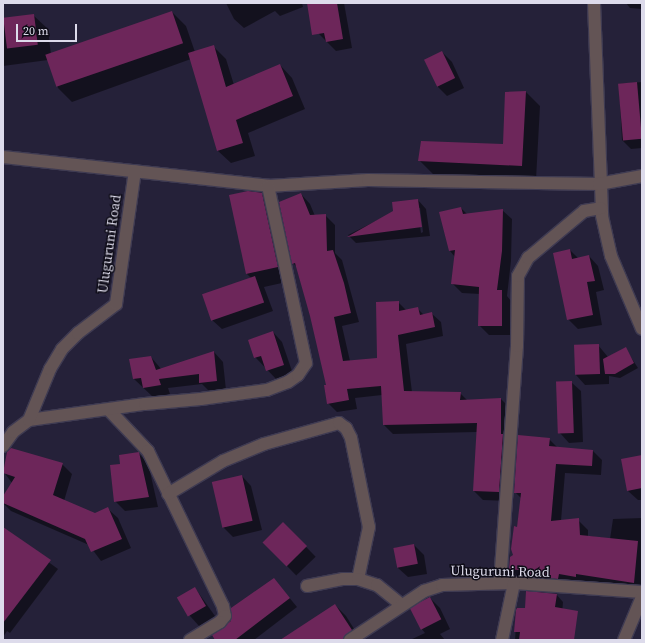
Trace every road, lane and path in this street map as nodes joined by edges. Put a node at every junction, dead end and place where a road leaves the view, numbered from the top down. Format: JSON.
{"nodes":[{"id":1,"x":594,"y":3,"type":"edge"},
{"id":2,"x":3,"y":157,"type":"edge"},
{"id":3,"x":135,"y":171,"type":"junction"},
{"id":4,"x":642,"y":176,"type":"edge"},
{"id":5,"x":599,"y":184,"type":"junction"},
{"id":6,"x":268,"y":186,"type":"junction"},
{"id":7,"x":601,"y":208,"type":"junction"},
{"id":8,"x":642,"y":329,"type":"edge"},
{"id":9,"x":109,"y":410,"type":"junction"},
{"id":10,"x":29,"y":420,"type":"junction"},
{"id":11,"x":3,"y":446,"type":"edge"},
{"id":12,"x":168,"y":494,"type":"junction"},
{"id":13,"x":358,"y":579,"type":"junction"},
{"id":14,"x":500,"y":583,"type":"junction"},
{"id":15,"x":514,"y":583,"type":"junction"},
{"id":16,"x":307,"y":586,"type":"dead end"},
{"id":17,"x":642,"y":592,"type":"edge"},
{"id":18,"x":642,"y":597,"type":"edge"},
{"id":19,"x":402,"y":605,"type":"junction"},
{"id":20,"x":190,"y":640,"type":"edge"},
{"id":21,"x":350,"y":640,"type":"edge"},
{"id":22,"x":502,"y":640,"type":"edge"},
{"id":23,"x":624,"y":640,"type":"edge"}],
"edges":[{"from":1,"to":5,"type":"street"},
{"from":2,"to":3,"type":"street"},
{"from":3,"to":6,"type":"street"},
{"from":3,"to":10,"type":"street","name":"Uluguruni Road"},
{"from":4,"to":5,"type":"street"},
{"from":5,"to":6,"type":"street"},
{"from":5,"to":7,"type":"street"},
{"from":6,"to":9,"type":"street"},
{"from":7,"to":8,"type":"street"},
{"from":7,"to":14,"type":"street"},
{"from":9,"to":10,"type":"street"},
{"from":9,"to":12,"type":"street"},
{"from":10,"to":11,"type":"street"},
{"from":12,"to":13,"type":"street"},
{"from":12,"to":20,"type":"street"},
{"from":13,"to":16,"type":"street"},
{"from":13,"to":19,"type":"street"},
{"from":14,"to":15,"type":"street","name":"Uluguruni Road"},
{"from":14,"to":19,"type":"street","name":"Uluguruni Road"},
{"from":15,"to":17,"type":"street","name":"Uluguruni Road"},
{"from":15,"to":22,"type":"street"},
{"from":18,"to":23,"type":"street"},
{"from":19,"to":21,"type":"street","name":"Uluguruni Road"}]}
